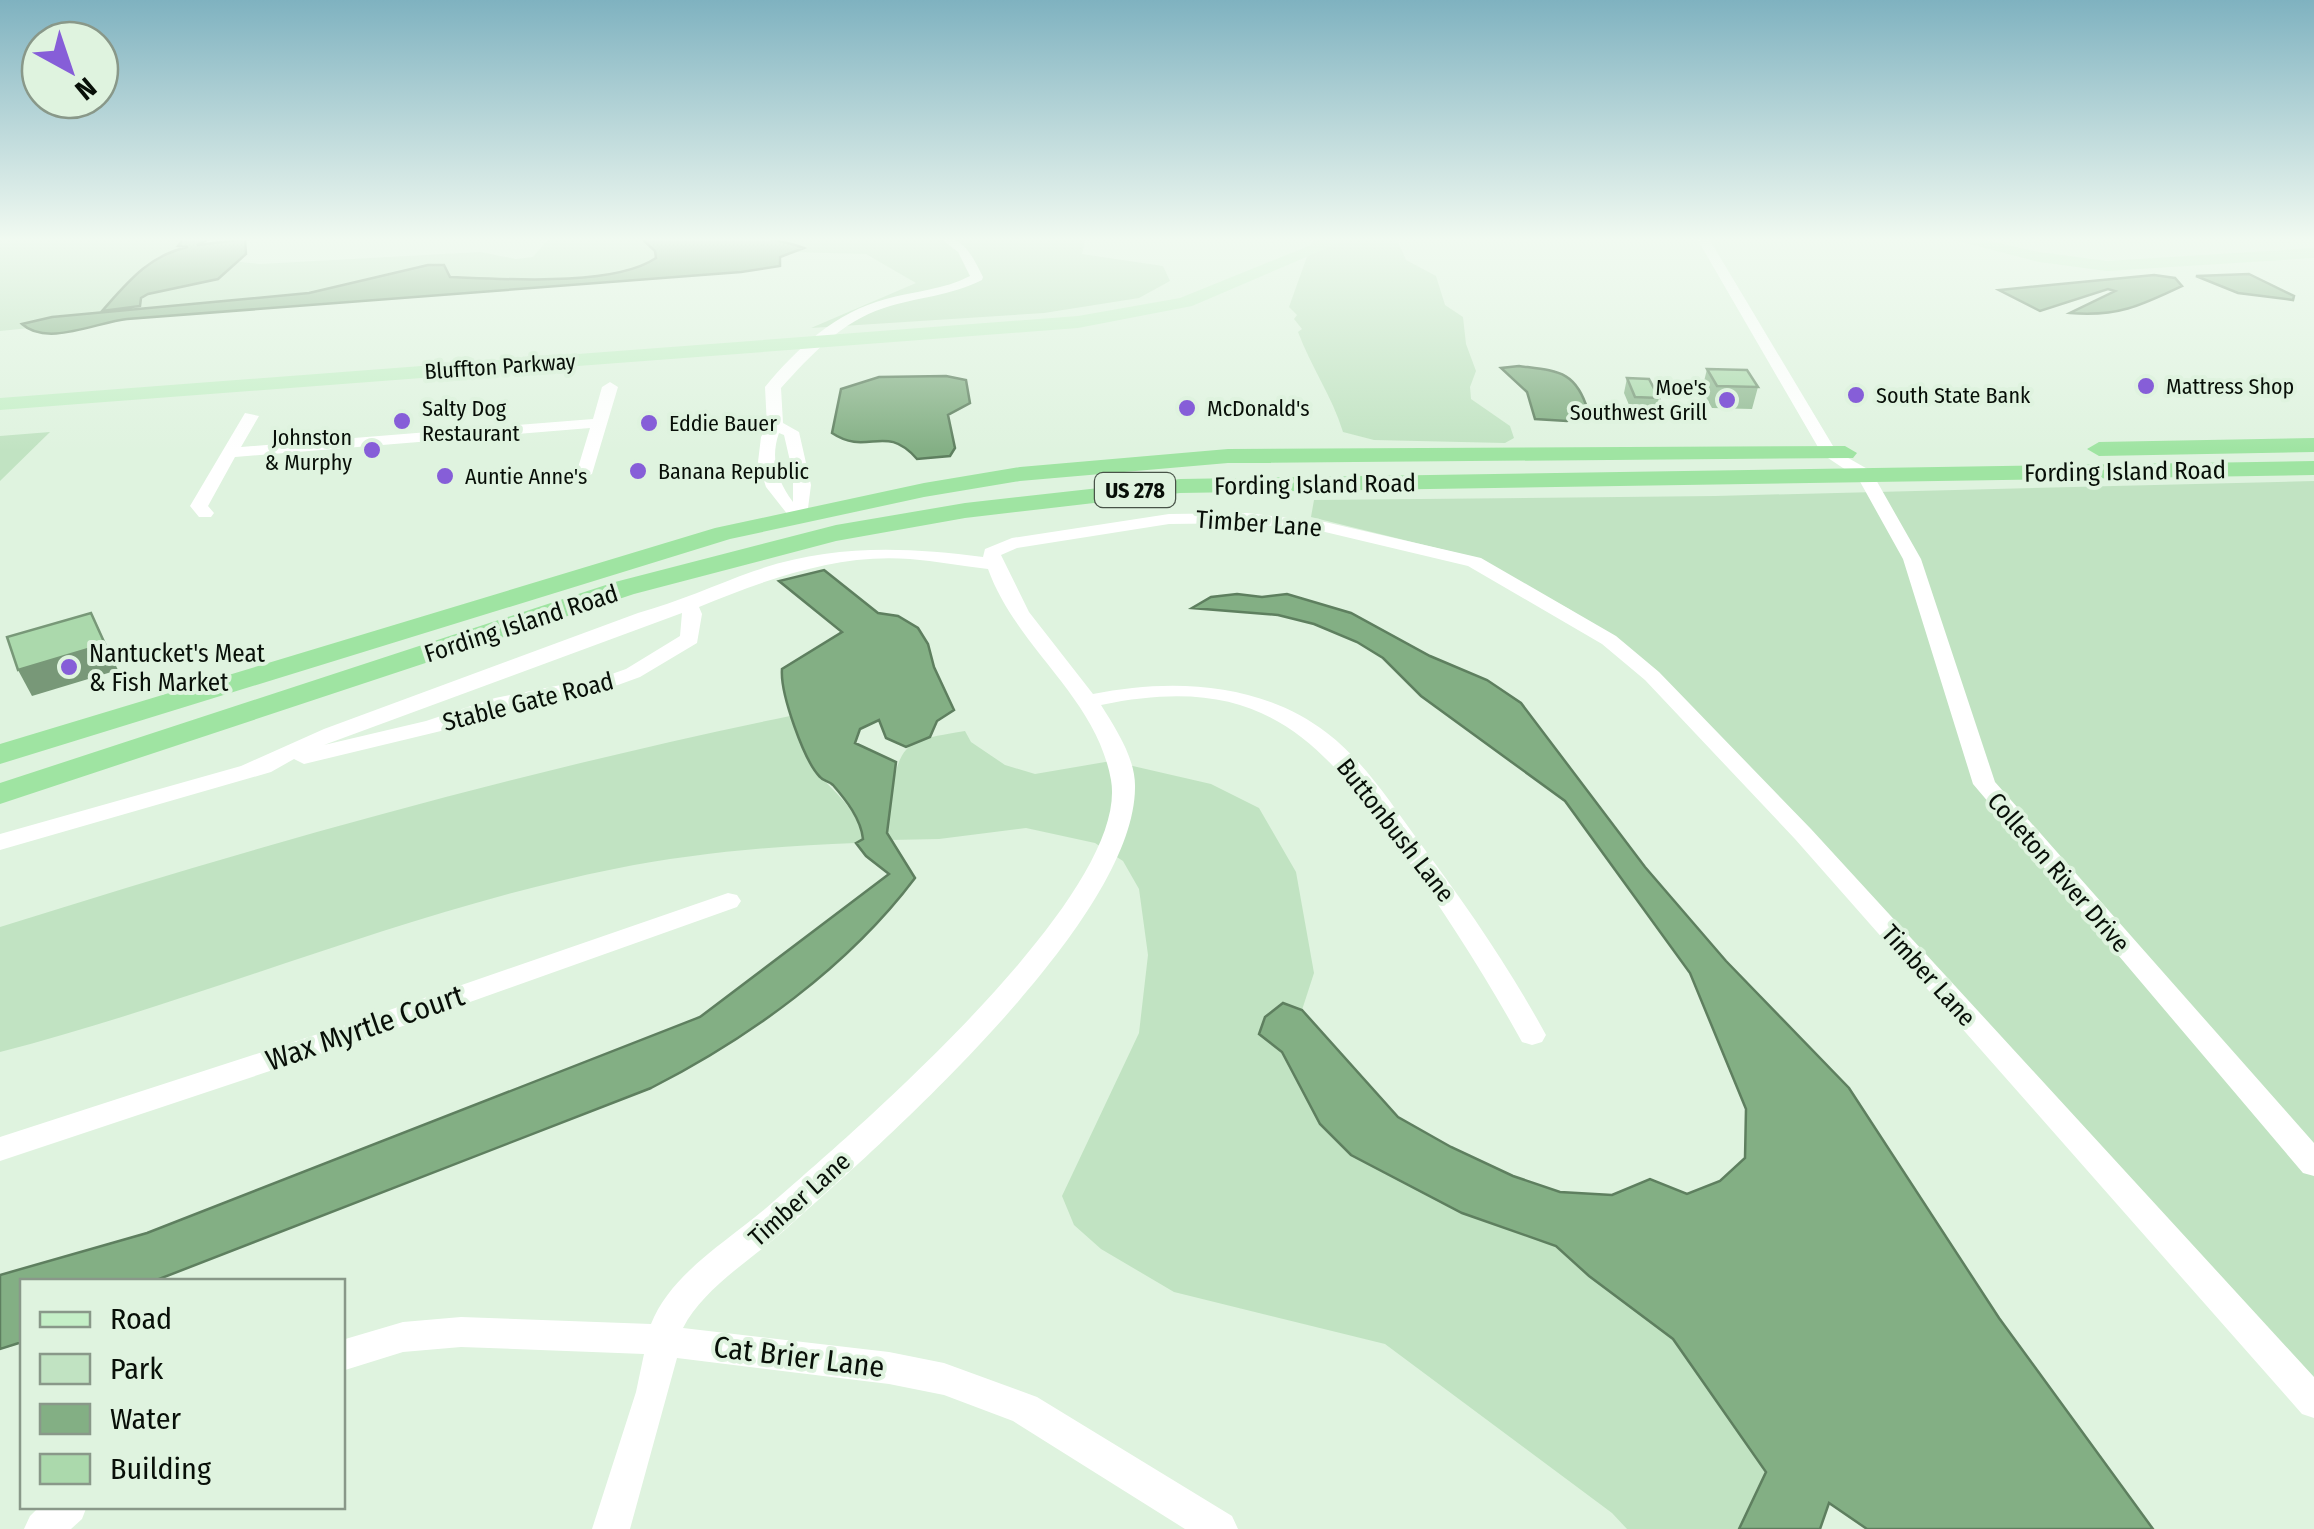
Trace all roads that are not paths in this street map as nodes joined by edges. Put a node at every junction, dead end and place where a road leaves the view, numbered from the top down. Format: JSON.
{"nodes":[{"id":1,"x":869,"y":308,"type":"edge"},
{"id":2,"x":1131,"y":308,"type":"edge"},
{"id":3,"x":1161,"y":308,"type":"edge"},
{"id":4,"x":1742,"y":308,"type":"edge"},
{"id":5,"x":819,"y":340,"type":"junction"},
{"id":6,"x":610,"y":387,"type":"dead end"},
{"id":7,"x":0,"y":390,"type":"edge"},
{"id":8,"x":0,"y":404,"type":"edge"},
{"id":9,"x":251,"y":416,"type":"dead end"},
{"id":10,"x":599,"y":423,"type":"junction"},
{"id":11,"x":775,"y":426,"type":"junction"},
{"id":12,"x":2314,"y":444,"type":"edge"},
{"id":13,"x":2098,"y":449,"type":"junction"},
{"id":14,"x":230,"y":453,"type":"junction"},
{"id":15,"x":1830,"y":454,"type":"junction"},
{"id":16,"x":2314,"y":468,"type":"edge"},
{"id":17,"x":1865,"y":475,"type":"junction"},
{"id":18,"x":800,"y":476,"type":"junction"},
{"id":19,"x":772,"y":478,"type":"junction"},
{"id":20,"x":564,"y":480,"type":"dead end"},
{"id":21,"x":1554,"y":481,"type":"junction"},
{"id":22,"x":206,"y":512,"type":"dead end"},
{"id":23,"x":798,"y":516,"type":"junction"},
{"id":24,"x":880,"y":525,"type":"junction"},
{"id":25,"x":993,"y":564,"type":"junction"},
{"id":26,"x":618,"y":590,"type":"junction"},
{"id":27,"x":688,"y":606,"type":"junction"},
{"id":28,"x":1085,"y":702,"type":"junction"},
{"id":29,"x":367,"y":720,"type":"junction"},
{"id":30,"x":384,"y":738,"type":"junction"},
{"id":31,"x":135,"y":752,"type":"junction"},
{"id":32,"x":0,"y":754,"type":"edge"},
{"id":33,"x":250,"y":770,"type":"junction"},
{"id":34,"x":0,"y":784,"type":"edge"},
{"id":35,"x":0,"y":794,"type":"edge"},
{"id":36,"x":0,"y":842,"type":"edge"},
{"id":37,"x":728,"y":901,"type":"dead end"},
{"id":38,"x":1532,"y":1035,"type":"dead end"},
{"id":39,"x":0,"y":1149,"type":"edge"},
{"id":40,"x":2314,"y":1164,"type":"edge"},
{"id":41,"x":664,"y":1341,"type":"junction"},
{"id":42,"x":345,"y":1355,"type":"edge"},
{"id":43,"x":2314,"y":1402,"type":"edge"},
{"id":44,"x":65,"y":1509,"type":"edge"},
{"id":45,"x":43,"y":1529,"type":"edge"},
{"id":46,"x":610,"y":1529,"type":"edge"},
{"id":47,"x":1219,"y":1529,"type":"edge"}],
"edges":[{"from":1,"to":5,"type":"street"},
{"from":2,"to":5,"type":"main road","name":"Bluffton Parkway"},
{"from":3,"to":5,"type":"main road","name":"Bluffton Parkway"},
{"from":4,"to":15,"type":"street"},
{"from":5,"to":7,"type":"main road","name":"Bluffton Parkway"},
{"from":5,"to":8,"type":"main road","name":"Bluffton Parkway"},
{"from":5,"to":11,"type":"street"},
{"from":6,"to":10,"type":"street"},
{"from":9,"to":14,"type":"street"},
{"from":10,"to":14,"type":"street"},
{"from":10,"to":20,"type":"street"},
{"from":11,"to":18,"type":"street"},
{"from":11,"to":19,"type":"street"},
{"from":12,"to":13,"type":"highway","name":"Fording Island Road","number":"US 278"},
{"from":13,"to":15,"type":"highway","name":"Fording Island Road","number":"US 278"},
{"from":13,"to":17,"type":"highway"},
{"from":14,"to":22,"type":"street"},
{"from":15,"to":17,"type":"street"},
{"from":15,"to":21,"type":"highway"},
{"from":15,"to":23,"type":"highway","name":"Fording Island Road","number":"US 278"},
{"from":16,"to":17,"type":"highway","name":"Fording Island Road","number":"US 278"},
{"from":17,"to":21,"type":"highway","name":"Fording Island Road","number":"US 278"},
{"from":17,"to":40,"type":"street","name":"Colleton River Drive"},
{"from":18,"to":19,"type":"street"},
{"from":18,"to":23,"type":"street"},
{"from":19,"to":23,"type":"street"},
{"from":21,"to":24,"type":"highway","name":"Fording Island Road","number":"US 278"},
{"from":23,"to":24,"type":"highway"},
{"from":23,"to":26,"type":"highway"},
{"from":23,"to":32,"type":"highway","name":"Fording Island Road","number":"US 278"},
{"from":24,"to":26,"type":"highway","name":"Fording Island Road","number":"US 278"},
{"from":25,"to":27,"type":"street","name":"Stable Gate Road"},
{"from":25,"to":28,"type":"street","name":"Timber Lane"},
{"from":25,"to":43,"type":"street","name":"Timber Lane"},
{"from":26,"to":31,"type":"highway","name":"Fording Island Road","number":"US 278"},
{"from":27,"to":29,"type":"street","name":"Stable Gate Road"},
{"from":27,"to":30,"type":"street","name":"Stable Gate Road"},
{"from":28,"to":38,"type":"street","name":"Buttonbush Lane"},
{"from":28,"to":41,"type":"street","name":"Timber Lane"},
{"from":29,"to":30,"type":"street"},
{"from":29,"to":33,"type":"street","name":"Stable Gate Road"},
{"from":30,"to":33,"type":"street","name":"Stable Gate Road"},
{"from":31,"to":34,"type":"highway"},
{"from":31,"to":35,"type":"highway","name":"Fording Island Road","number":"US 278"},
{"from":33,"to":36,"type":"street","name":"Stable Gate Road"},
{"from":37,"to":39,"type":"street","name":"Wax Myrtle Court"},
{"from":41,"to":42,"type":"street","name":"Cat Brier Lane"},
{"from":41,"to":46,"type":"street","name":"Timber Lane"},
{"from":41,"to":47,"type":"street","name":"Cat Brier Lane"},
{"from":44,"to":45,"type":"street"}]}
